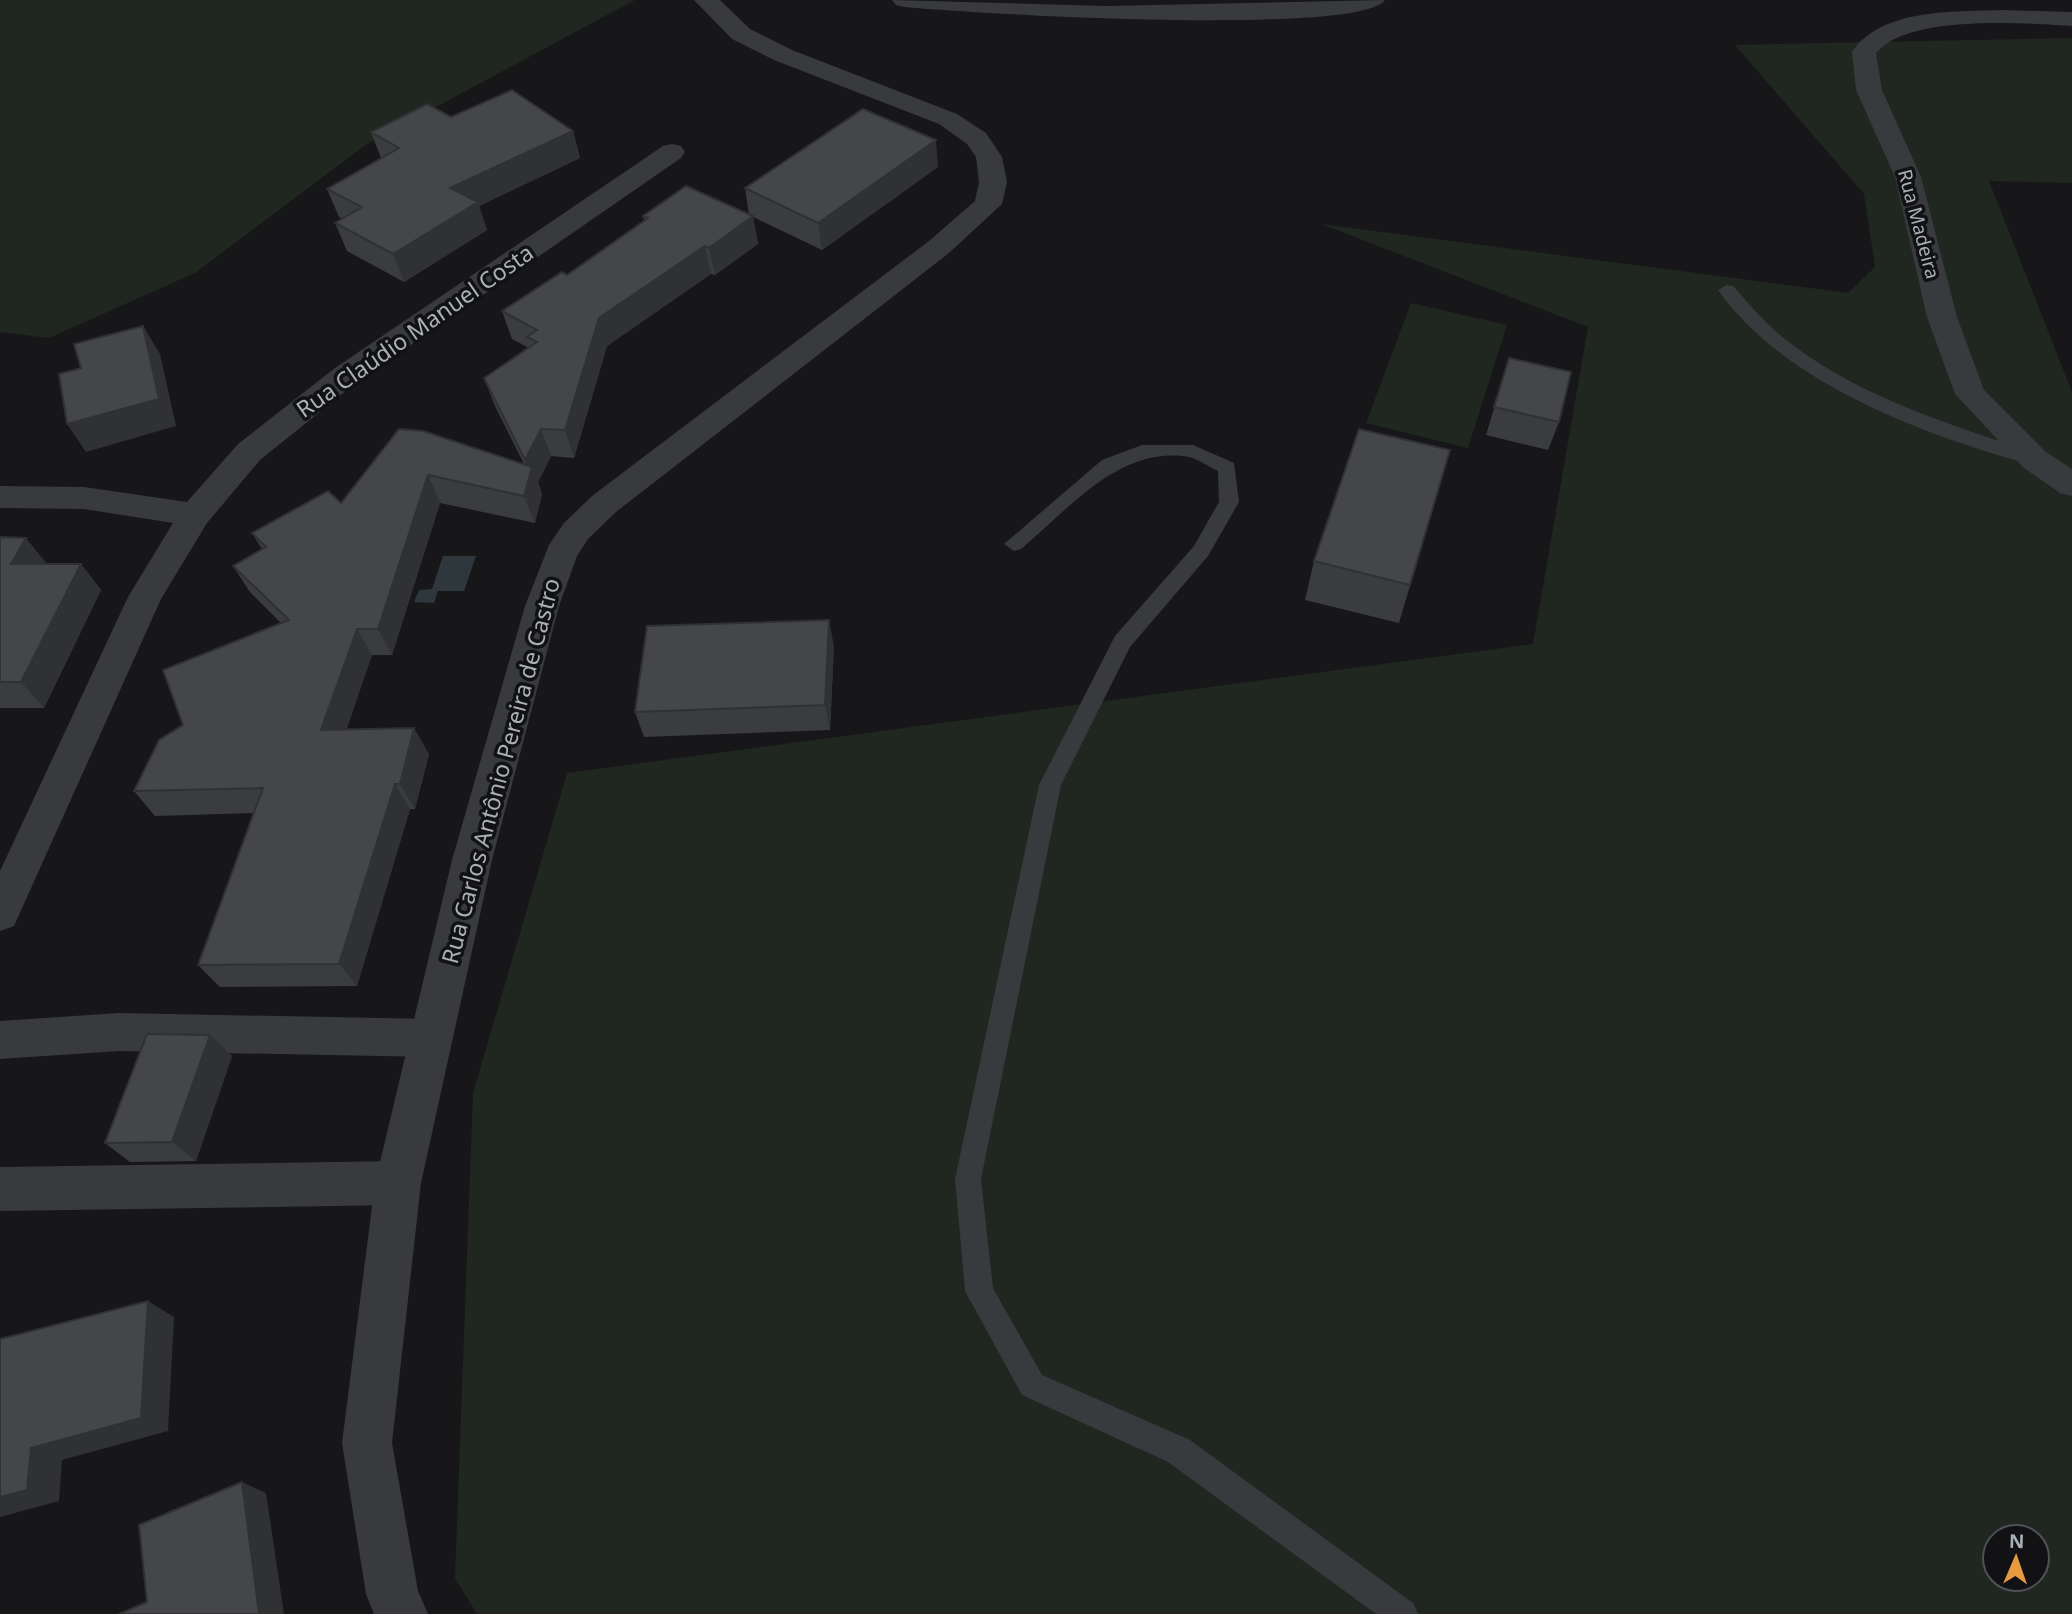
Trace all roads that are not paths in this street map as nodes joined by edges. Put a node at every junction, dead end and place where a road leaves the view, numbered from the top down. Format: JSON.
{"nodes":[{"id":1,"x":706,"y":0,"type":"edge"},
{"id":2,"x":904,"y":0,"type":"edge"},
{"id":3,"x":1373,"y":0,"type":"edge"},
{"id":4,"x":2072,"y":19,"type":"edge"},
{"id":5,"x":672,"y":152,"type":"dead end"},
{"id":6,"x":1727,"y":290,"type":"dead end"},
{"id":7,"x":2035,"y":460,"type":"junction"},
{"id":8,"x":2072,"y":485,"type":"edge"},
{"id":9,"x":0,"y":497,"type":"edge"},
{"id":10,"x":195,"y":515,"type":"junction"},
{"id":11,"x":1014,"y":544,"type":"dead end"},
{"id":12,"x":0,"y":914,"type":"edge"},
{"id":13,"x":432,"y":1038,"type":"junction"},
{"id":14,"x":0,"y":1040,"type":"edge"},
{"id":15,"x":398,"y":1183,"type":"junction"},
{"id":16,"x":0,"y":1189,"type":"edge"},
{"id":17,"x":401,"y":1614,"type":"edge"},
{"id":18,"x":1402,"y":1614,"type":"edge"}],
"edges":[{"from":1,"to":13,"type":"street","name":"Rua Carlos Antônio Pereira de Castro"},
{"from":2,"to":3,"type":"street"},
{"from":4,"to":7,"type":"street","name":"Rua Madeira"},
{"from":5,"to":10,"type":"street","name":"Rua Claúdio Manuel Costa"},
{"from":6,"to":7,"type":"lane"},
{"from":7,"to":8,"type":"street","name":"Rua Madeira"},
{"from":9,"to":10,"type":"street"},
{"from":10,"to":12,"type":"street","name":"Rua Claúdio Manuel Costa"},
{"from":11,"to":18,"type":"lane"},
{"from":13,"to":14,"type":"street"},
{"from":13,"to":15,"type":"street","name":"Rua Carlos Antônio Pereira de Castro"},
{"from":15,"to":16,"type":"street"},
{"from":15,"to":17,"type":"street","name":"Rua Carlos Antônio Pereira de Castro"}]}
